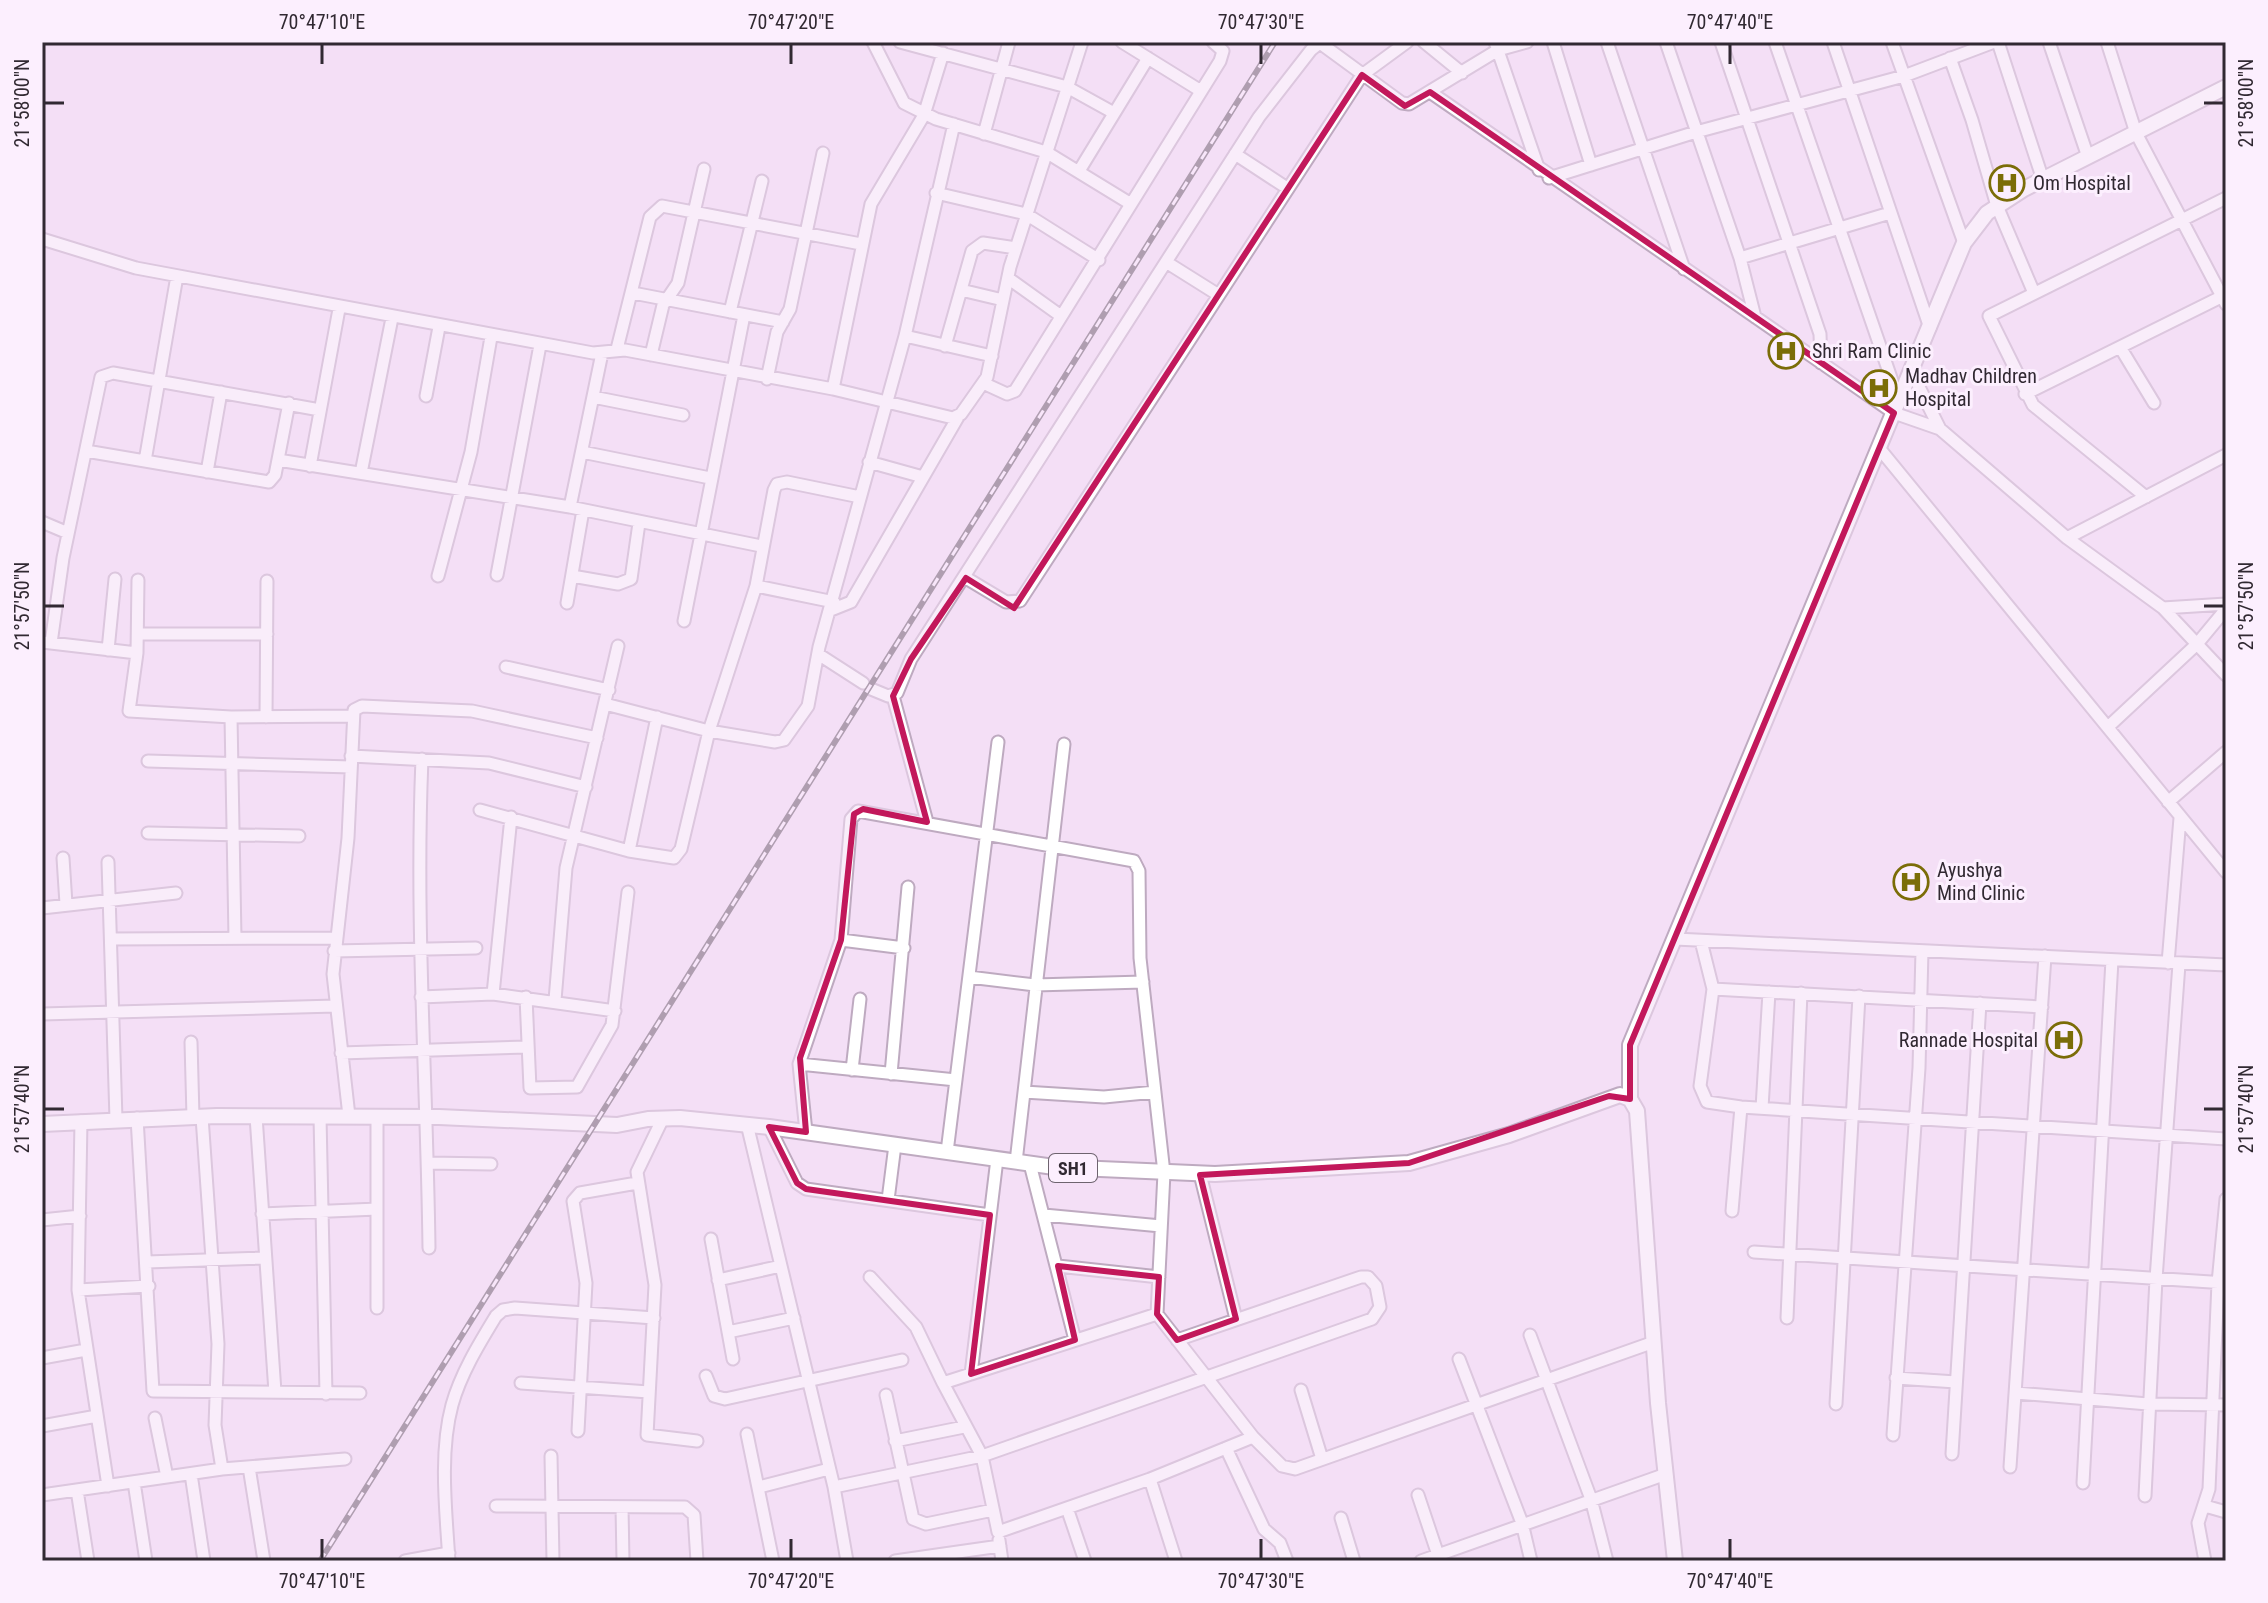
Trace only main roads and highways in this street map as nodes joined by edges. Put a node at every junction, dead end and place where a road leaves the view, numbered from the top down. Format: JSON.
{"nodes":[{"id":1,"x":2226,"y":87,"type":"edge"},
{"id":2,"x":1630,"y":1099,"type":"junction"},
{"id":3,"x":42,"y":1124,"type":"edge"},
{"id":4,"x":1675,"y":1561,"type":"edge"}],
"edges":[{"from":1,"to":2,"type":"main road"},
{"from":2,"to":3,"type":"main road","number":"SH1"},
{"from":2,"to":4,"type":"main road"}]}
